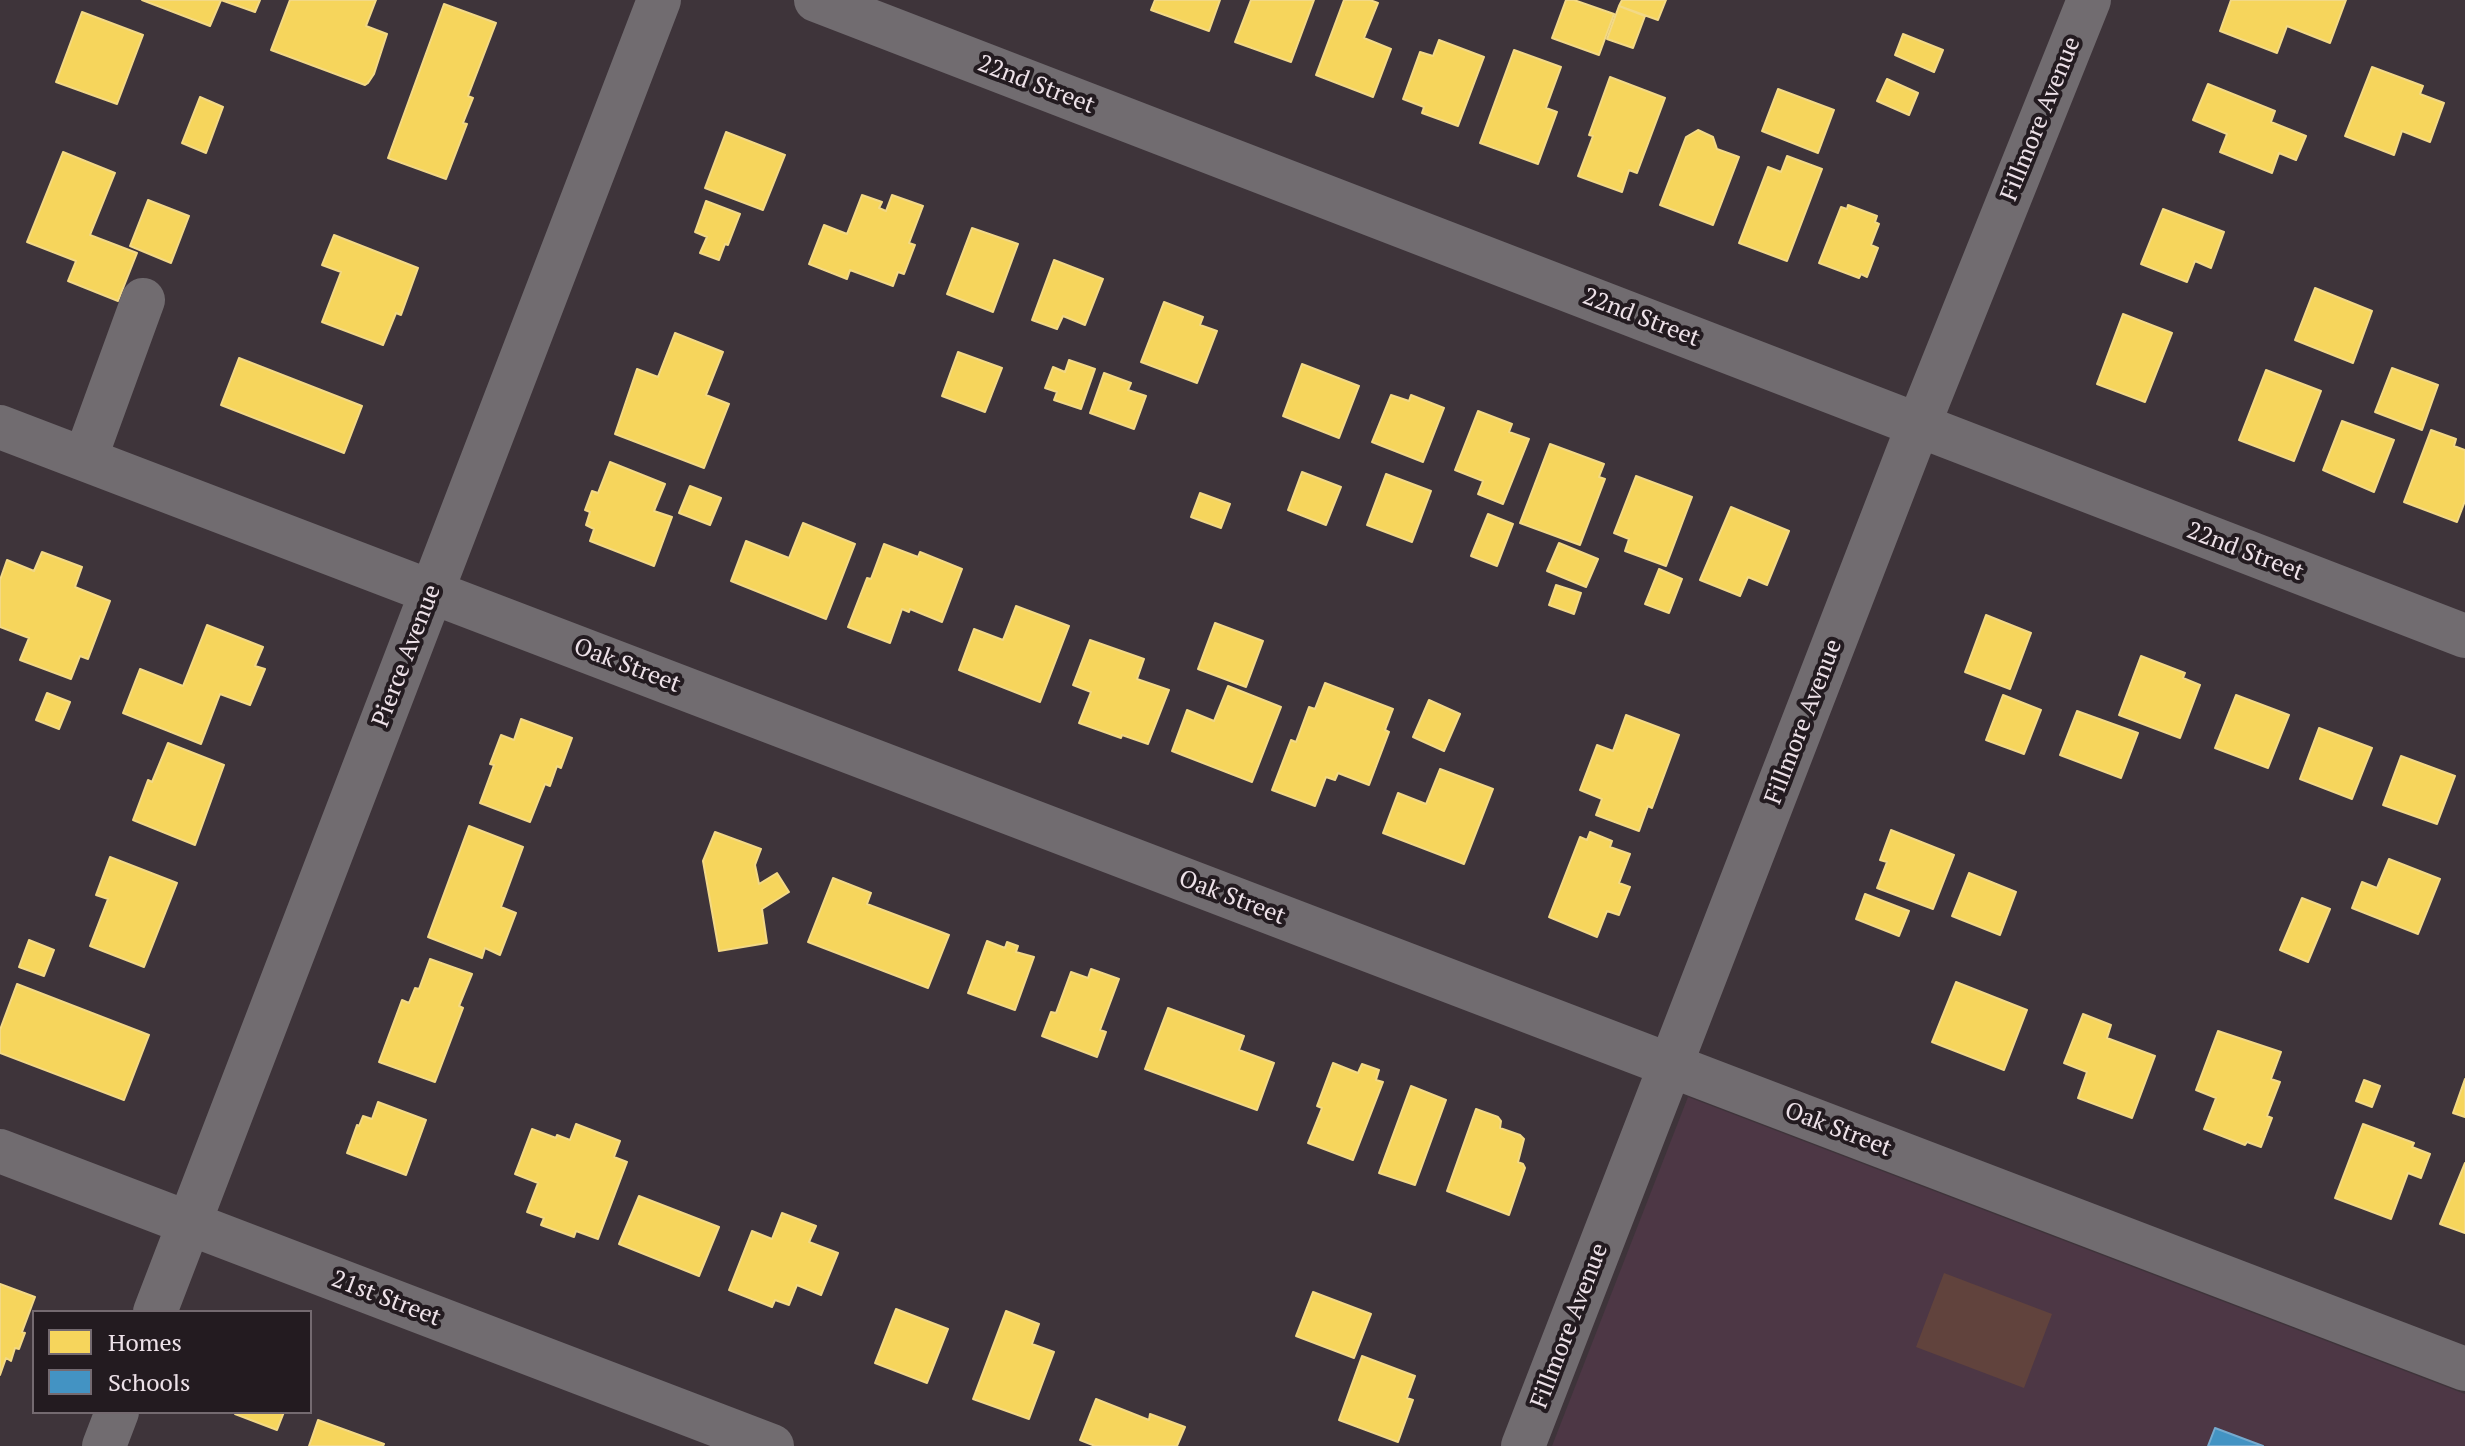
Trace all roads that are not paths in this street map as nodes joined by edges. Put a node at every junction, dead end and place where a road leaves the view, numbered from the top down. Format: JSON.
{"nodes":[{"id":1,"x":659,"y":0,"type":"edge"},
{"id":2,"x":816,"y":0,"type":"edge"},
{"id":3,"x":2089,"y":0,"type":"edge"},
{"id":4,"x":143,"y":300,"type":"dead end"},
{"id":5,"x":1918,"y":426,"type":"junction"},
{"id":6,"x":0,"y":427,"type":"edge"},
{"id":7,"x":85,"y":459,"type":"junction"},
{"id":8,"x":432,"y":592,"type":"junction"},
{"id":9,"x":2465,"y":636,"type":"edge"},
{"id":10,"x":1672,"y":1066,"type":"junction"},
{"id":11,"x":0,"y":1151,"type":"edge"},
{"id":12,"x":189,"y":1223,"type":"junction"},
{"id":13,"x":156,"y":1310,"type":"edge"},
{"id":14,"x":2465,"y":1369,"type":"edge"},
{"id":15,"x":116,"y":1414,"type":"edge"},
{"id":16,"x":104,"y":1446,"type":"edge"},
{"id":17,"x":772,"y":1446,"type":"edge"},
{"id":18,"x":1523,"y":1446,"type":"edge"}],
"edges":[{"from":1,"to":8,"type":"street","name":"Pierce Avenue"},
{"from":2,"to":5,"type":"street","name":"22nd Street"},
{"from":3,"to":5,"type":"street","name":"Fillmore Avenue"},
{"from":4,"to":7,"type":"street"},
{"from":5,"to":9,"type":"street","name":"22nd Street"},
{"from":5,"to":10,"type":"street","name":"Fillmore Avenue"},
{"from":6,"to":7,"type":"street","name":"Oak Street"},
{"from":7,"to":8,"type":"street","name":"Oak Street"},
{"from":8,"to":10,"type":"street","name":"Oak Street"},
{"from":8,"to":12,"type":"street","name":"Pierce Avenue"},
{"from":10,"to":14,"type":"street","name":"Oak Street"},
{"from":10,"to":18,"type":"street","name":"Fillmore Avenue"},
{"from":11,"to":12,"type":"street","name":"21st Street"},
{"from":12,"to":13,"type":"street","name":"Pierce Avenue"},
{"from":12,"to":17,"type":"street","name":"21st Street"},
{"from":15,"to":16,"type":"street"}]}
